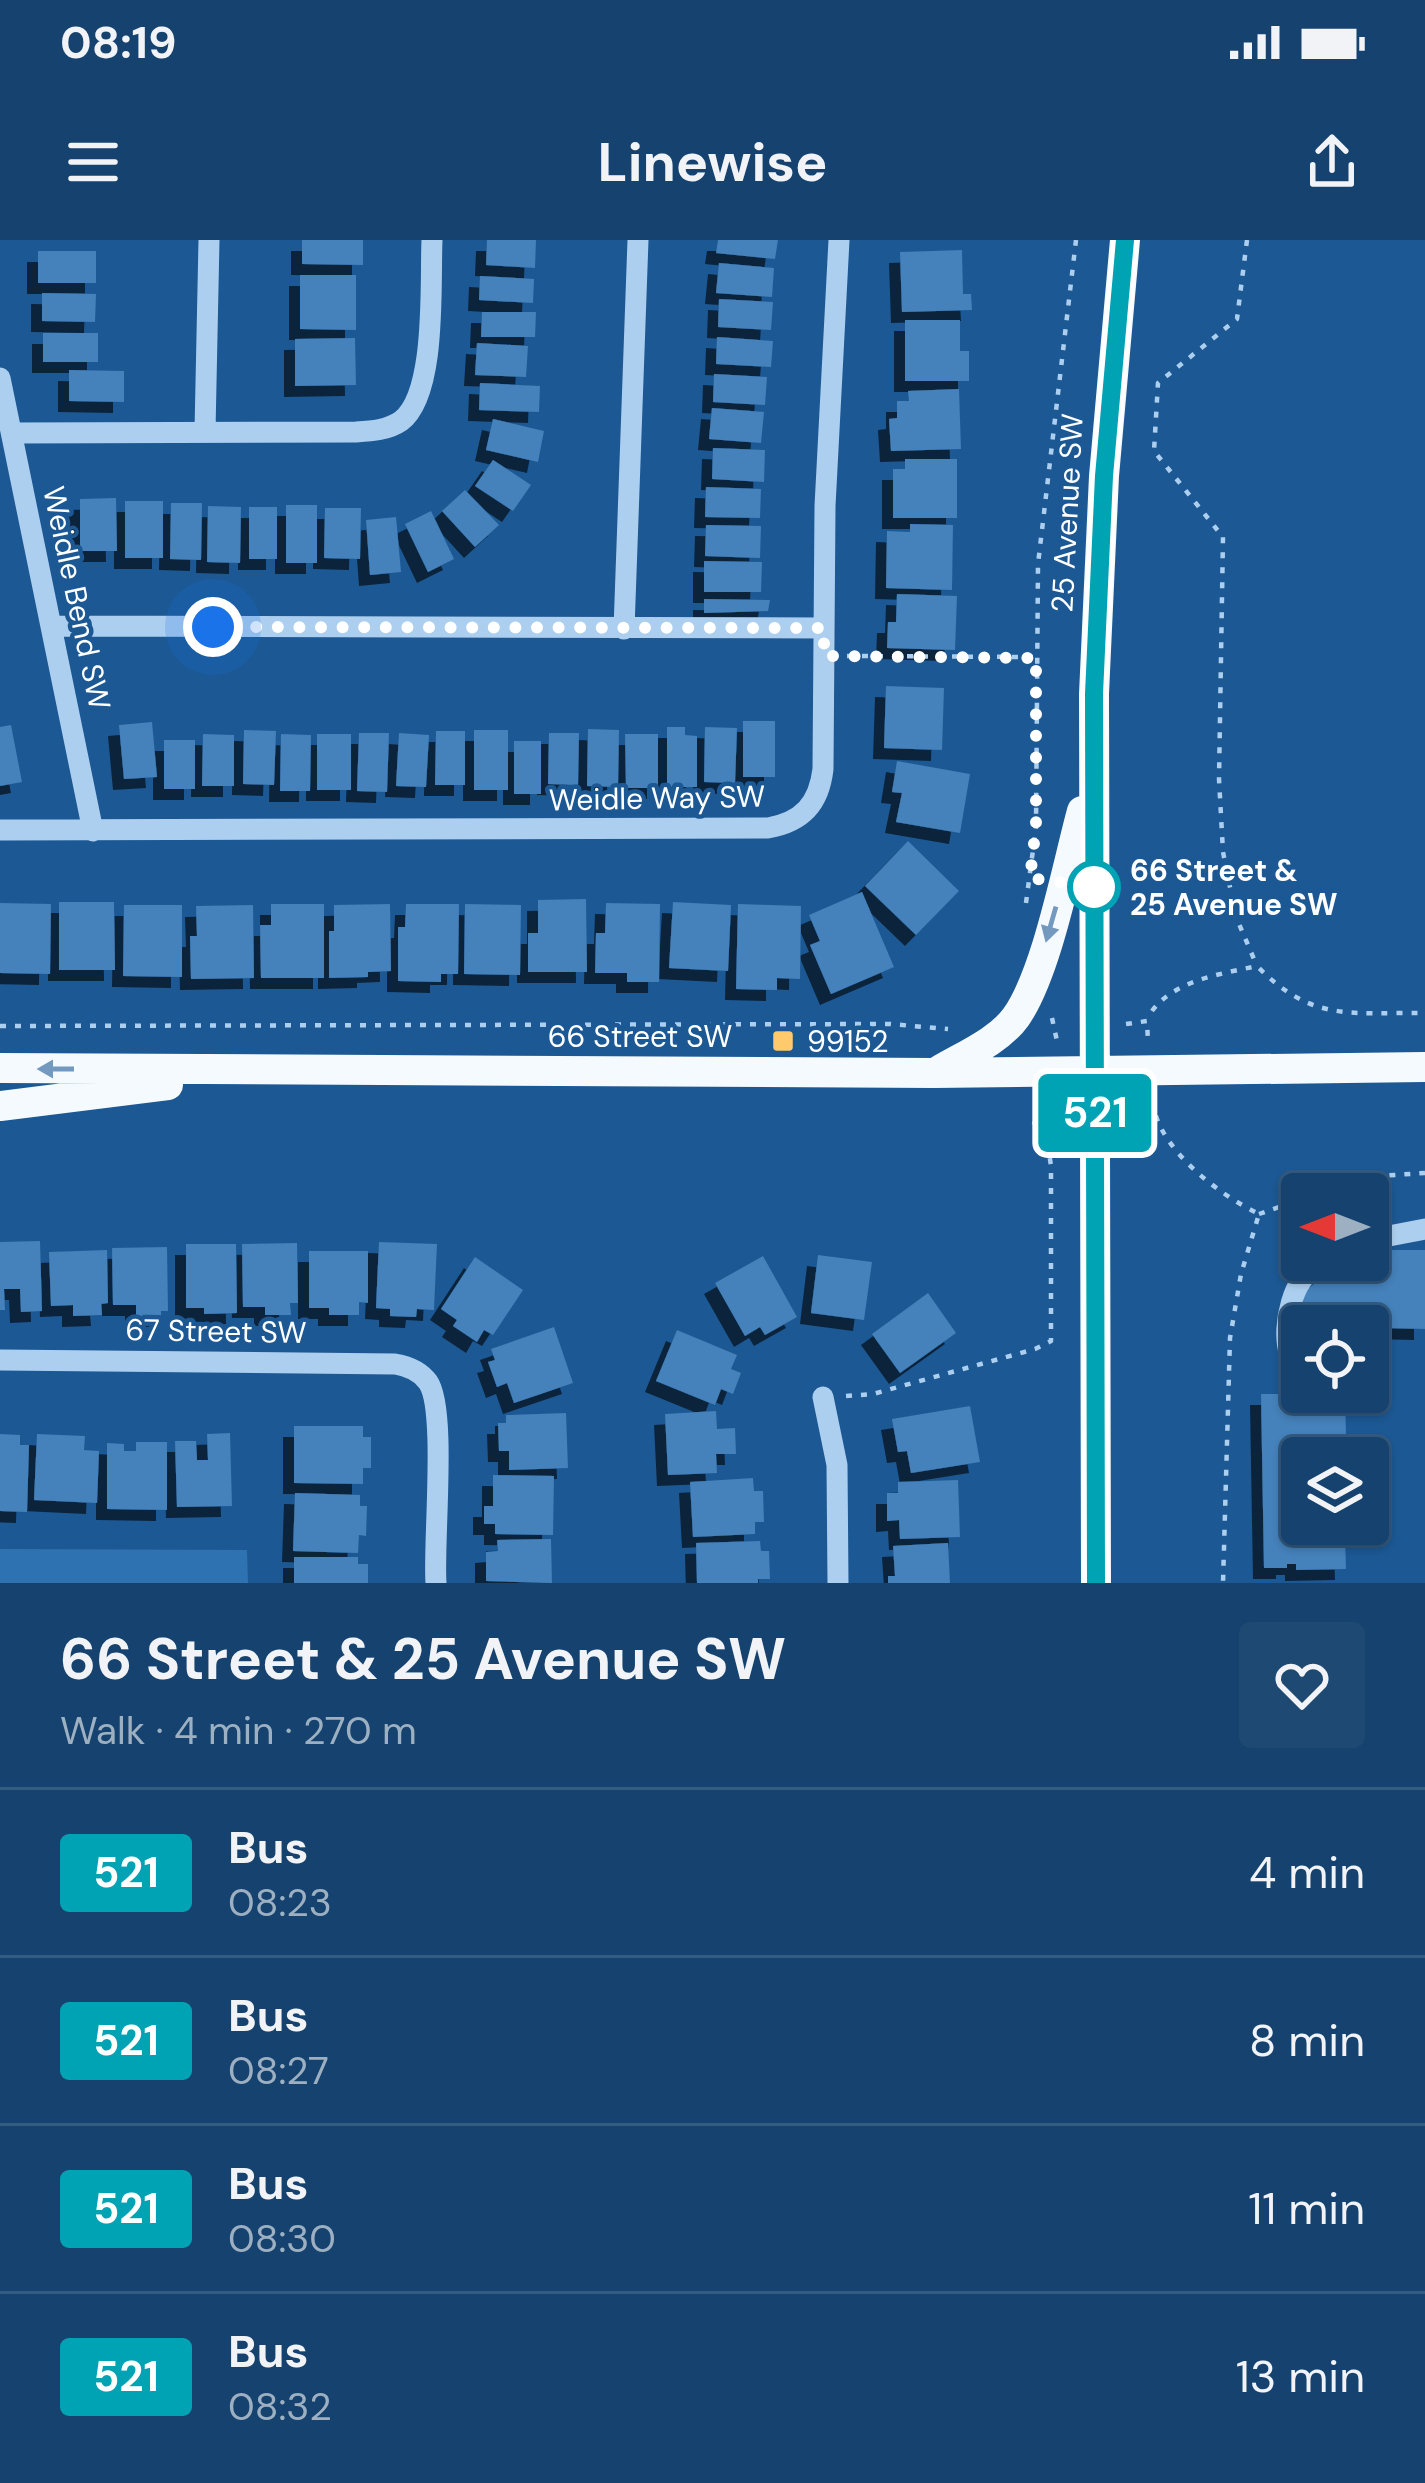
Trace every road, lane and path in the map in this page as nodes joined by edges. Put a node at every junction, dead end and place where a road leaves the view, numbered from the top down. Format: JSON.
{"nodes":[{"id":1,"x":209,"y":240,"type":"edge"},
{"id":2,"x":432,"y":240,"type":"edge"},
{"id":3,"x":638,"y":240,"type":"edge"},
{"id":4,"x":839,"y":240,"type":"edge"},
{"id":5,"x":1076,"y":240,"type":"edge"},
{"id":6,"x":1125,"y":240,"type":"edge"},
{"id":7,"x":1247,"y":240,"type":"edge"},
{"id":8,"x":0,"y":378,"type":"edge"},
{"id":9,"x":205,"y":431,"type":"junction"},
{"id":10,"x":12,"y":433,"type":"junction"},
{"id":11,"x":52,"y":626,"type":"junction"},
{"id":12,"x":824,"y":628,"type":"junction"},
{"id":13,"x":624,"y":629,"type":"junction"},
{"id":14,"x":824,"y":656,"type":"junction"},
{"id":15,"x":1036,"y":658,"type":"junction"},
{"id":16,"x":1093,"y":770,"type":"junction"},
{"id":17,"x":0,"y":830,"type":"edge"},
{"id":18,"x":93,"y":831,"type":"junction"},
{"id":19,"x":1024,"y":914,"type":"dead end"},
{"id":20,"x":1257,"y":967,"type":"junction"},
{"id":21,"x":1152,"y":1011,"type":"dead end"},
{"id":22,"x":1425,"y":1013,"type":"edge"},
{"id":23,"x":0,"y":1026,"type":"edge"},
{"id":24,"x":965,"y":1027,"type":"dead end"},
{"id":25,"x":1425,"y":1066,"type":"edge"},
{"id":26,"x":0,"y":1069,"type":"edge"},
{"id":27,"x":299,"y":1069,"type":"junction"},
{"id":28,"x":1341,"y":1070,"type":"junction"},
{"id":29,"x":1095,"y":1071,"type":"junction"},
{"id":30,"x":934,"y":1073,"type":"junction"},
{"id":31,"x":1425,"y":1086,"type":"edge"},
{"id":32,"x":0,"y":1106,"type":"edge"},
{"id":33,"x":1154,"y":1118,"type":"dead end"},
{"id":34,"x":1037,"y":1123,"type":"dead end"},
{"id":35,"x":1425,"y":1173,"type":"edge"},
{"id":36,"x":1389,"y":1175,"type":"edge"},
{"id":37,"x":1281,"y":1206,"type":"edge"},
{"id":38,"x":1259,"y":1214,"type":"junction"},
{"id":39,"x":1425,"y":1229,"type":"edge"},
{"id":40,"x":1389,"y":1236,"type":"edge"},
{"id":41,"x":0,"y":1360,"type":"edge"},
{"id":42,"x":823,"y":1397,"type":"joint"},
{"id":43,"x":436,"y":1583,"type":"edge"},
{"id":44,"x":838,"y":1583,"type":"edge"},
{"id":45,"x":1096,"y":1583,"type":"edge"},
{"id":46,"x":1223,"y":1583,"type":"edge"}],
"edges":[{"from":1,"to":9,"type":"street"},
{"from":2,"to":9,"type":"street"},
{"from":3,"to":13,"type":"street"},
{"from":4,"to":12,"type":"street","name":"Weidle Way SW"},
{"from":5,"to":15,"type":"path"},
{"from":6,"to":16,"type":"main road","name":"25 Avenue SW"},
{"from":7,"to":20,"type":"path"},
{"from":8,"to":10,"type":"street","name":"Weidle Bend SW"},
{"from":9,"to":10,"type":"street"},
{"from":10,"to":11,"type":"street","name":"Weidle Bend SW"},
{"from":11,"to":13,"type":"street"},
{"from":11,"to":18,"type":"street","name":"Weidle Bend SW"},
{"from":12,"to":13,"type":"street"},
{"from":12,"to":14,"type":"street","name":"Weidle Way SW"},
{"from":14,"to":15,"type":"path"},
{"from":14,"to":18,"type":"street","name":"Weidle Way SW"},
{"from":15,"to":19,"type":"path"},
{"from":16,"to":29,"type":"main road","name":"25 Avenue SW"},
{"from":16,"to":30,"type":"main road","one_way":true},
{"from":17,"to":18,"type":"street","name":"Weidle Way SW"},
{"from":20,"to":21,"type":"path"},
{"from":20,"to":22,"type":"path"},
{"from":23,"to":24,"type":"path"},
{"from":25,"to":28,"type":"main road","name":"66 Street SW"},
{"from":27,"to":26,"type":"main road","name":"66 Street SW","one_way":true},
{"from":27,"to":30,"type":"main road","name":"66 Street SW"},
{"from":27,"to":32,"type":"main road","name":"66 Street SW"},
{"from":28,"to":29,"type":"main road","name":"66 Street SW"},
{"from":28,"to":31,"type":"main road","name":"66 Street SW"},
{"from":29,"to":30,"type":"main road","name":"66 Street SW"},
{"from":29,"to":45,"type":"main road","name":"25 Avenue SW"},
{"from":33,"to":38,"type":"path"},
{"from":34,"to":42,"type":"path"},
{"from":35,"to":36,"type":"path"},
{"from":37,"to":38,"type":"path"},
{"from":38,"to":46,"type":"path"},
{"from":39,"to":40,"type":"street"},
{"from":41,"to":43,"type":"street","name":"67 Street SW"},
{"from":42,"to":44,"type":"street"}]}
